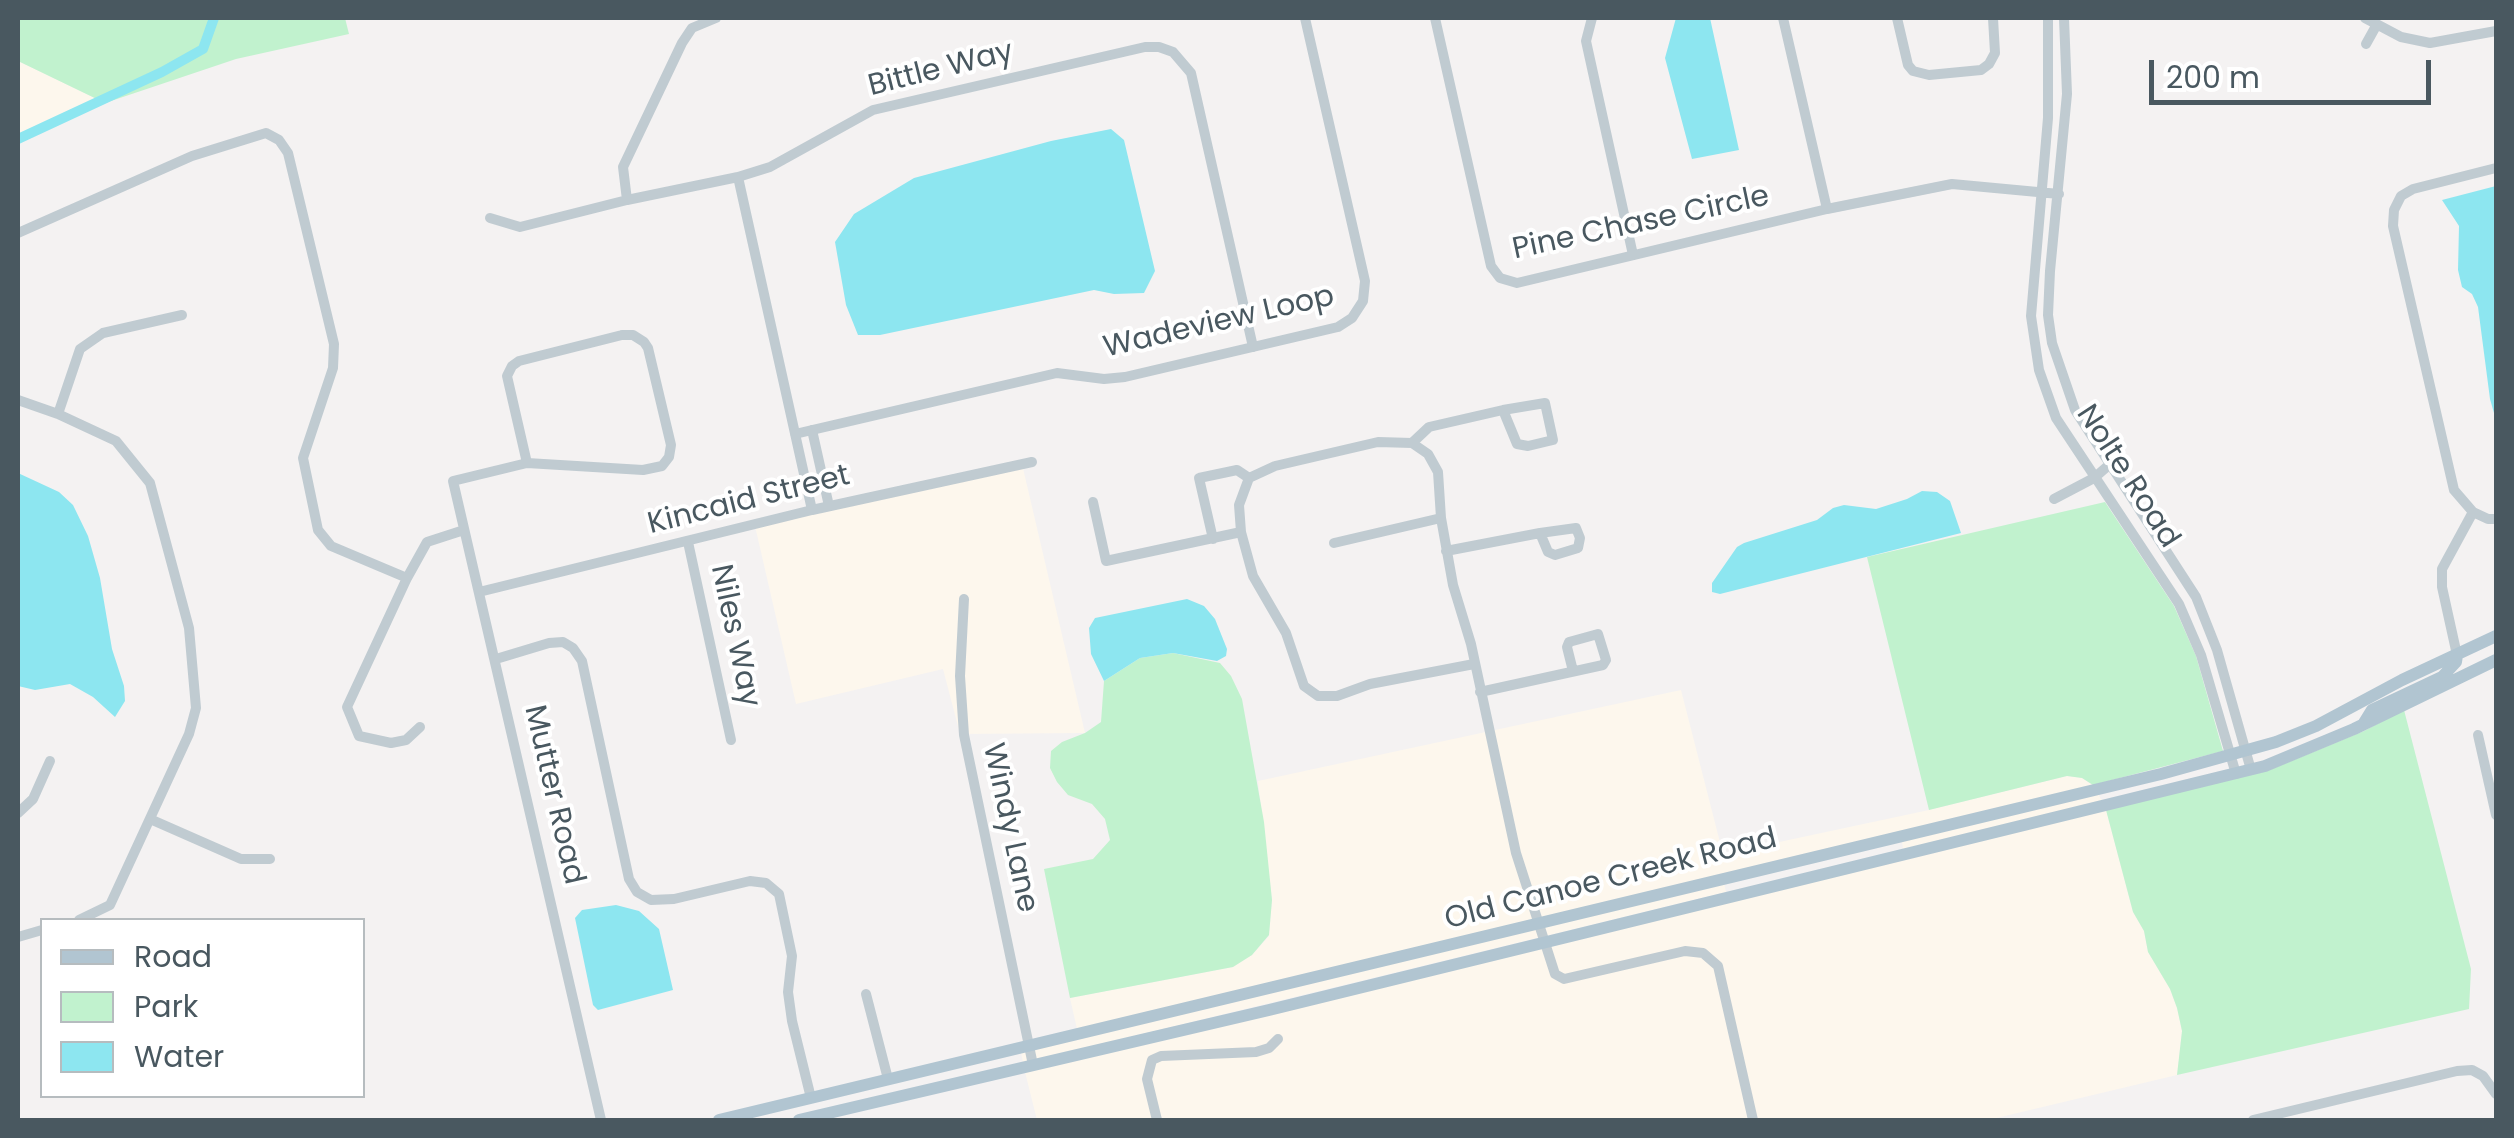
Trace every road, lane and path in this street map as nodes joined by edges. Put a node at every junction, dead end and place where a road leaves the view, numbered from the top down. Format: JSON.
{"nodes":[{"id":1,"x":716,"y":18,"type":"edge"},
{"id":2,"x":1305,"y":18,"type":"edge"},
{"id":3,"x":1435,"y":18,"type":"edge"},
{"id":4,"x":1592,"y":18,"type":"edge"},
{"id":5,"x":1783,"y":18,"type":"edge"},
{"id":6,"x":1897,"y":18,"type":"edge"},
{"id":7,"x":1993,"y":18,"type":"edge"},
{"id":8,"x":2048,"y":18,"type":"edge"},
{"id":9,"x":2061,"y":18,"type":"edge"},
{"id":10,"x":2365,"y":18,"type":"edge"},
{"id":11,"x":2376,"y":26,"type":"junction"},
{"id":12,"x":2496,"y":31,"type":"edge"},
{"id":13,"x":2366,"y":44,"type":"dead end"},
{"id":14,"x":2496,"y":168,"type":"edge"},
{"id":15,"x":738,"y":178,"type":"junction"},
{"id":16,"x":2042,"y":191,"type":"junction"},
{"id":17,"x":2059,"y":194,"type":"junction"},
{"id":18,"x":626,"y":200,"type":"junction"},
{"id":19,"x":1827,"y":209,"type":"junction"},
{"id":20,"x":490,"y":218,"type":"dead end"},
{"id":21,"x":18,"y":233,"type":"edge"},
{"id":22,"x":1633,"y":255,"type":"junction"},
{"id":23,"x":182,"y":315,"type":"dead end"},
{"id":24,"x":1253,"y":347,"type":"junction"},
{"id":25,"x":18,"y":400,"type":"edge"},
{"id":26,"x":1503,"y":410,"type":"junction"},
{"id":27,"x":58,"y":414,"type":"junction"},
{"id":28,"x":812,"y":430,"type":"junction"},
{"id":29,"x":795,"y":434,"type":"junction"},
{"id":30,"x":1412,"y":443,"type":"junction"},
{"id":31,"x":1032,"y":462,"type":"dead end"},
{"id":32,"x":527,"y":463,"type":"junction"},
{"id":33,"x":2109,"y":465,"type":"junction"},
{"id":34,"x":1249,"y":478,"type":"junction"},
{"id":35,"x":2094,"y":478,"type":"junction"},
{"id":36,"x":2054,"y":499,"type":"dead end"},
{"id":37,"x":1093,"y":502,"type":"dead end"},
{"id":38,"x":829,"y":506,"type":"junction"},
{"id":39,"x":812,"y":510,"type":"junction"},
{"id":40,"x":2473,"y":512,"type":"junction"},
{"id":41,"x":1441,"y":518,"type":"junction"},
{"id":42,"x":2496,"y":519,"type":"edge"},
{"id":43,"x":464,"y":530,"type":"junction"},
{"id":44,"x":1241,"y":532,"type":"junction"},
{"id":45,"x":1540,"y":534,"type":"junction"},
{"id":46,"x":1213,"y":539,"type":"junction"},
{"id":47,"x":688,"y":542,"type":"junction"},
{"id":48,"x":1334,"y":542,"type":"dead end"},
{"id":49,"x":1446,"y":551,"type":"junction"},
{"id":50,"x":407,"y":578,"type":"junction"},
{"id":51,"x":479,"y":592,"type":"junction"},
{"id":52,"x":964,"y":598,"type":"dead end"},
{"id":53,"x":2496,"y":636,"type":"edge"},
{"id":54,"x":2458,"y":655,"type":"junction"},
{"id":55,"x":496,"y":659,"type":"junction"},
{"id":56,"x":2496,"y":660,"type":"edge"},
{"id":57,"x":1474,"y":664,"type":"junction"},
{"id":58,"x":1573,"y":672,"type":"junction"},
{"id":59,"x":1480,"y":692,"type":"junction"},
{"id":60,"x":2362,"y":725,"type":"junction"},
{"id":61,"x":420,"y":727,"type":"dead end"},
{"id":62,"x":2478,"y":735,"type":"dead end"},
{"id":63,"x":731,"y":740,"type":"dead end"},
{"id":64,"x":2245,"y":750,"type":"junction"},
{"id":65,"x":2230,"y":754,"type":"junction"},
{"id":66,"x":50,"y":762,"type":"dead end"},
{"id":67,"x":2251,"y":770,"type":"junction"},
{"id":68,"x":2236,"y":774,"type":"junction"},
{"id":69,"x":18,"y":812,"type":"edge"},
{"id":70,"x":2496,"y":815,"type":"edge"},
{"id":71,"x":150,"y":819,"type":"junction"},
{"id":72,"x":270,"y":859,"type":"dead end"},
{"id":73,"x":1728,"y":877,"type":"junction"},
{"id":74,"x":1732,"y":896,"type":"junction"},
{"id":75,"x":83,"y":918,"type":"edge"},
{"id":76,"x":1541,"y":922,"type":"junction"},
{"id":77,"x":1545,"y":941,"type":"junction"},
{"id":78,"x":866,"y":994,"type":"dead end"},
{"id":79,"x":1278,"y":1038,"type":"dead end"},
{"id":80,"x":1028,"y":1045,"type":"junction"},
{"id":81,"x":1032,"y":1065,"type":"junction"},
{"id":82,"x":888,"y":1080,"type":"junction"},
{"id":83,"x":2496,"y":1094,"type":"edge"},
{"id":84,"x":811,"y":1098,"type":"junction"},
{"id":85,"x":601,"y":1120,"type":"edge"},
{"id":86,"x":718,"y":1120,"type":"edge"},
{"id":87,"x":799,"y":1120,"type":"edge"},
{"id":88,"x":1157,"y":1120,"type":"edge"},
{"id":89,"x":1752,"y":1120,"type":"edge"},
{"id":90,"x":2253,"y":1120,"type":"edge"}],
"edges":[{"from":1,"to":18,"type":"street"},
{"from":2,"to":24,"type":"street","name":"Wadeview Loop"},
{"from":3,"to":22,"type":"street","name":"Pine Chase Circle"},
{"from":4,"to":22,"type":"street"},
{"from":5,"to":19,"type":"street"},
{"from":6,"to":7,"type":"street"},
{"from":8,"to":16,"type":"street","name":"Nolte Road"},
{"from":9,"to":17,"type":"street","name":"Nolte Road"},
{"from":10,"to":11,"type":"street"},
{"from":11,"to":12,"type":"street"},
{"from":11,"to":13,"type":"street"},
{"from":14,"to":40,"type":"street"},
{"from":15,"to":18,"type":"street","name":"Bittle Way"},
{"from":15,"to":24,"type":"street","name":"Bittle Way"},
{"from":15,"to":29,"type":"street"},
{"from":16,"to":17,"type":"street","name":"Pine Chase Circle"},
{"from":16,"to":19,"type":"street","name":"Pine Chase Circle"},
{"from":16,"to":35,"type":"street","name":"Nolte Road"},
{"from":17,"to":33,"type":"street","name":"Nolte Road"},
{"from":18,"to":20,"type":"street","name":"Bittle Way"},
{"from":19,"to":22,"type":"street","name":"Pine Chase Circle"},
{"from":21,"to":50,"type":"street"},
{"from":23,"to":27,"type":"street"},
{"from":24,"to":28,"type":"street","name":"Wadeview Loop"},
{"from":25,"to":27,"type":"street"},
{"from":26,"to":26,"type":"street"},
{"from":26,"to":30,"type":"street"},
{"from":27,"to":71,"type":"street"},
{"from":28,"to":29,"type":"street","name":"Wadeview Loop"},
{"from":28,"to":38,"type":"street"},
{"from":29,"to":39,"type":"street"},
{"from":30,"to":34,"type":"street"},
{"from":30,"to":41,"type":"street"},
{"from":31,"to":38,"type":"street","name":"Kincaid Street"},
{"from":32,"to":32,"type":"street"},
{"from":32,"to":43,"type":"street","name":"Mutter Road"},
{"from":33,"to":35,"type":"street"},
{"from":33,"to":64,"type":"street","name":"Nolte Road"},
{"from":34,"to":44,"type":"street"},
{"from":34,"to":46,"type":"street"},
{"from":35,"to":36,"type":"street"},
{"from":35,"to":65,"type":"street","name":"Nolte Road"},
{"from":37,"to":46,"type":"street"},
{"from":38,"to":39,"type":"street","name":"Kincaid Street"},
{"from":39,"to":47,"type":"street","name":"Kincaid Street"},
{"from":40,"to":42,"type":"street"},
{"from":40,"to":54,"type":"street"},
{"from":41,"to":48,"type":"street"},
{"from":41,"to":49,"type":"street"},
{"from":43,"to":50,"type":"street"},
{"from":43,"to":51,"type":"street","name":"Mutter Road"},
{"from":44,"to":46,"type":"street"},
{"from":44,"to":57,"type":"street"},
{"from":45,"to":45,"type":"street"},
{"from":45,"to":49,"type":"street"},
{"from":47,"to":51,"type":"street","name":"Kincaid Street"},
{"from":47,"to":63,"type":"street","name":"Niles Way"},
{"from":49,"to":57,"type":"street"},
{"from":50,"to":61,"type":"street"},
{"from":51,"to":55,"type":"street","name":"Mutter Road"},
{"from":52,"to":80,"type":"street","name":"Windy Lane"},
{"from":53,"to":54,"type":"main road","name":"Old Canoe Creek Road"},
{"from":54,"to":60,"type":"main road"},
{"from":54,"to":64,"type":"main road","name":"Old Canoe Creek Road"},
{"from":55,"to":84,"type":"street"},
{"from":55,"to":85,"type":"street","name":"Mutter Road"},
{"from":56,"to":60,"type":"main road","name":"Old Canoe Creek Road"},
{"from":57,"to":59,"type":"street"},
{"from":58,"to":58,"type":"street"},
{"from":58,"to":59,"type":"street"},
{"from":59,"to":76,"type":"street"},
{"from":60,"to":67,"type":"main road","name":"Old Canoe Creek Road"},
{"from":62,"to":70,"type":"street"},
{"from":64,"to":65,"type":"main road","name":"Old Canoe Creek Road"},
{"from":64,"to":67,"type":"street","name":"Nolte Road"},
{"from":65,"to":68,"type":"street","name":"Nolte Road"},
{"from":65,"to":73,"type":"main road","name":"Old Canoe Creek Road"},
{"from":66,"to":69,"type":"street"},
{"from":67,"to":68,"type":"main road","name":"Old Canoe Creek Road"},
{"from":68,"to":74,"type":"main road","name":"Old Canoe Creek Road"},
{"from":71,"to":72,"type":"street"},
{"from":71,"to":75,"type":"street"},
{"from":73,"to":74,"type":"main road"},
{"from":73,"to":76,"type":"main road","name":"Old Canoe Creek Road"},
{"from":74,"to":77,"type":"main road","name":"Old Canoe Creek Road"},
{"from":76,"to":77,"type":"street"},
{"from":76,"to":80,"type":"main road","name":"Old Canoe Creek Road"},
{"from":77,"to":81,"type":"main road","name":"Old Canoe Creek Road"},
{"from":77,"to":89,"type":"street"},
{"from":78,"to":82,"type":"street"},
{"from":79,"to":88,"type":"street"},
{"from":80,"to":81,"type":"street","name":"Windy Lane"},
{"from":80,"to":82,"type":"main road","name":"Old Canoe Creek Road"},
{"from":81,"to":87,"type":"main road","name":"Old Canoe Creek Road"},
{"from":82,"to":84,"type":"main road","name":"Old Canoe Creek Road"},
{"from":83,"to":90,"type":"street"},
{"from":84,"to":86,"type":"main road","name":"Old Canoe Creek Road"}]}
